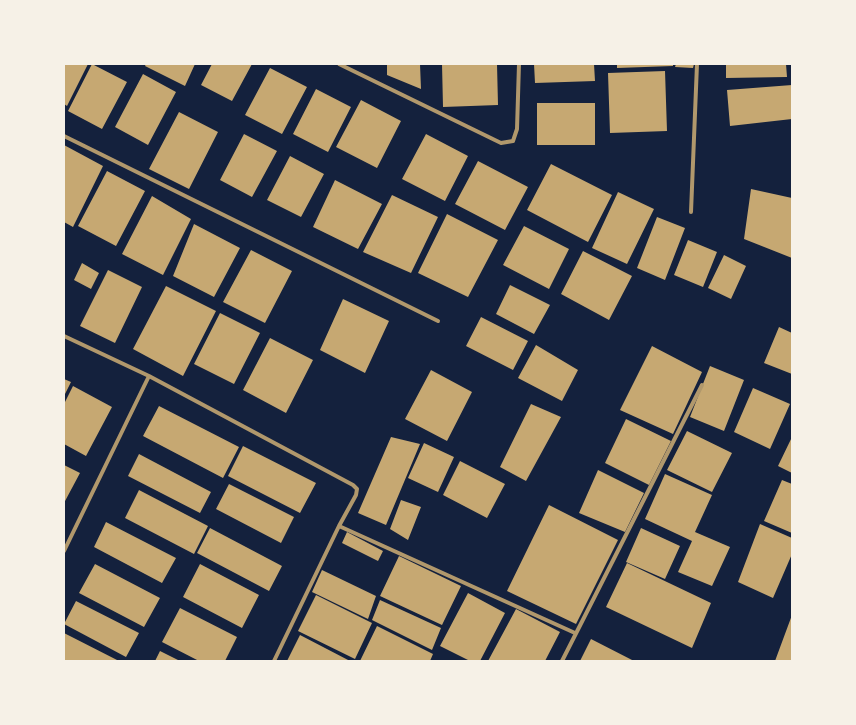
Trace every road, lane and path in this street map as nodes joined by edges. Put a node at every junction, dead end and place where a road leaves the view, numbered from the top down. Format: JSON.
{"nodes":[{"id":1,"x":339,"y":64,"type":"edge"},
{"id":2,"x":519,"y":64,"type":"edge"},
{"id":3,"x":697,"y":64,"type":"edge"},
{"id":4,"x":64,"y":136,"type":"edge"},
{"id":5,"x":692,"y":212,"type":"dead end"},
{"id":6,"x":438,"y":322,"type":"dead end"},
{"id":7,"x":64,"y":336,"type":"edge"},
{"id":8,"x":149,"y":376,"type":"junction"},
{"id":9,"x":702,"y":385,"type":"dead end"},
{"id":10,"x":339,"y":526,"type":"junction"},
{"id":11,"x":64,"y":551,"type":"edge"},
{"id":12,"x":575,"y":633,"type":"junction"},
{"id":13,"x":274,"y":661,"type":"edge"},
{"id":14,"x":562,"y":661,"type":"edge"}],
"edges":[{"from":1,"to":2,"type":"street"},
{"from":3,"to":5,"type":"street"},
{"from":4,"to":6,"type":"street"},
{"from":7,"to":8,"type":"street"},
{"from":8,"to":10,"type":"street"},
{"from":8,"to":11,"type":"street"},
{"from":9,"to":12,"type":"street"},
{"from":10,"to":12,"type":"street"},
{"from":10,"to":13,"type":"street"},
{"from":12,"to":14,"type":"street"}]}
